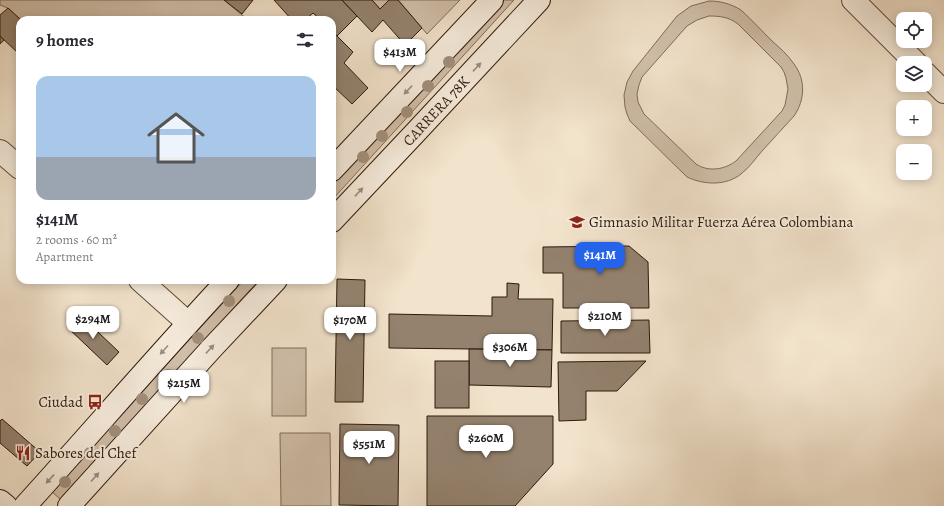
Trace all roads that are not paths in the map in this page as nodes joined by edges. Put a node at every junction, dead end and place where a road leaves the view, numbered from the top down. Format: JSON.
{"nodes":[{"id":1,"x":492,"y":0,"type":"edge"},
{"id":2,"x":539,"y":0,"type":"edge"},
{"id":3,"x":853,"y":0,"type":"edge"},
{"id":4,"x":909,"y":56,"type":"edge"},
{"id":5,"x":932,"y":80,"type":"edge"},
{"id":6,"x":944,"y":92,"type":"edge"},
{"id":7,"x":0,"y":150,"type":"edge"},
{"id":8,"x":16,"y":164,"type":"edge"},
{"id":9,"x":336,"y":166,"type":"edge"},
{"id":10,"x":336,"y":217,"type":"edge"},
{"id":11,"x":144,"y":284,"type":"edge"},
{"id":12,"x":224,"y":284,"type":"edge"},
{"id":13,"x":272,"y":284,"type":"edge"},
{"id":14,"x":188,"y":323,"type":"junction"},
{"id":15,"x":0,"y":501,"type":"edge"},
{"id":16,"x":6,"y":506,"type":"edge"},
{"id":17,"x":25,"y":506,"type":"edge"},
{"id":18,"x":69,"y":506,"type":"edge"}],
"edges":[{"from":1,"to":9,"type":"main road","one_way":true},
{"from":10,"to":2,"type":"main road","name":"CARRERA 78K","one_way":true},
{"from":3,"to":4,"type":"main road"},
{"from":5,"to":6,"type":"main road"},
{"from":7,"to":8,"type":"main road"},
{"from":11,"to":14,"type":"main road"},
{"from":12,"to":14,"type":"main road"},
{"from":18,"to":13,"type":"main road","one_way":true},
{"from":14,"to":17,"type":"main road","one_way":true},
{"from":15,"to":16,"type":"main road"}]}
